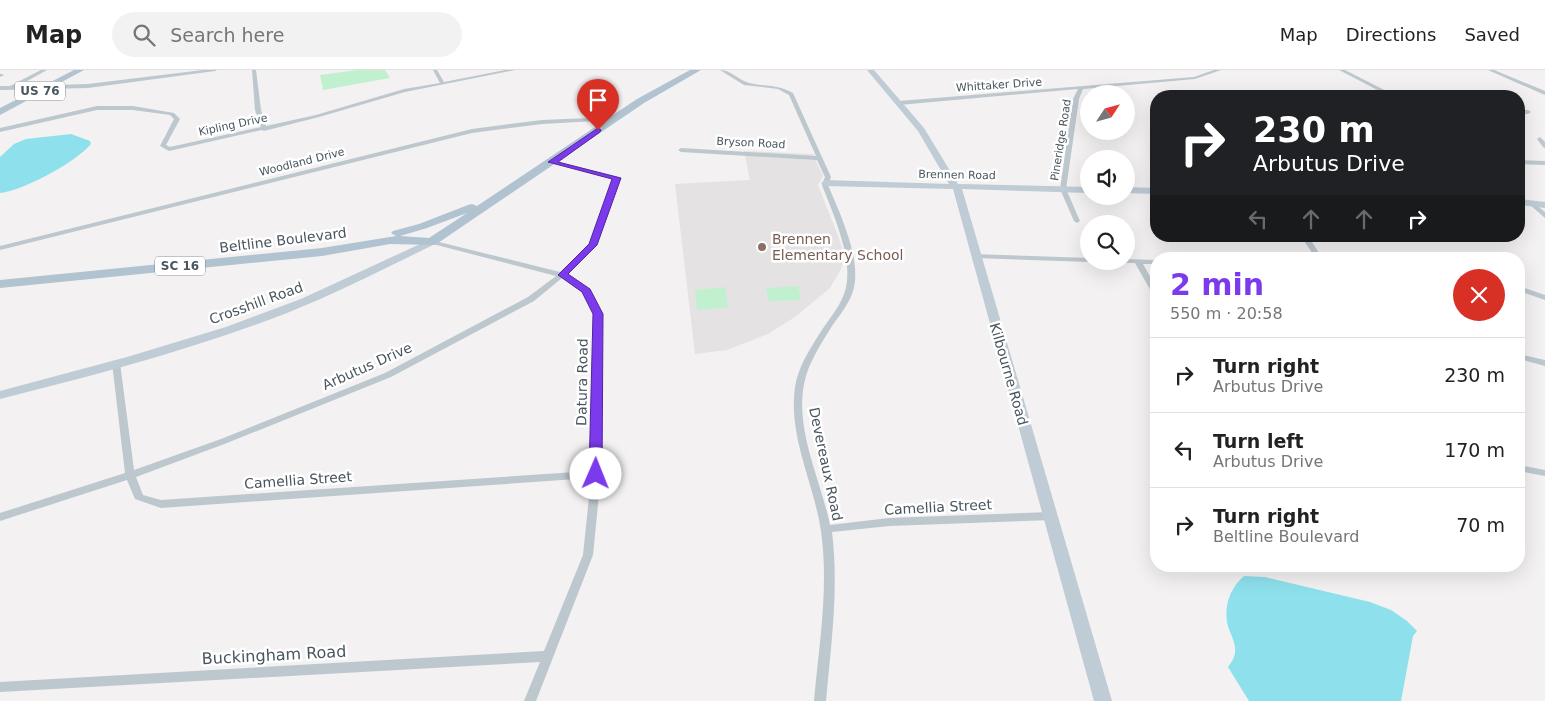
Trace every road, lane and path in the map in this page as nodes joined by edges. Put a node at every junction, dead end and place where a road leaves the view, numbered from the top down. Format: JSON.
{"nodes":[{"id":1,"x":45,"y":70,"type":"edge"},
{"id":2,"x":80,"y":70,"type":"edge"},
{"id":3,"x":215,"y":70,"type":"edge"},
{"id":4,"x":254,"y":70,"type":"edge"},
{"id":5,"x":435,"y":70,"type":"edge"},
{"id":6,"x":513,"y":70,"type":"edge"},
{"id":7,"x":697,"y":70,"type":"edge"},
{"id":8,"x":722,"y":70,"type":"edge"},
{"id":9,"x":870,"y":70,"type":"edge"},
{"id":10,"x":1219,"y":70,"type":"edge"},
{"id":11,"x":1341,"y":70,"type":"edge"},
{"id":12,"x":1490,"y":70,"type":"edge"},
{"id":13,"x":443,"y":84,"type":"junction"},
{"id":14,"x":1122,"y":85,"type":"edge"},
{"id":15,"x":50,"y":86,"type":"junction"},
{"id":16,"x":0,"y":88,"type":"edge"},
{"id":17,"x":9,"y":88,"type":"junction"},
{"id":18,"x":1080,"y":89,"type":"edge"},
{"id":19,"x":1381,"y":90,"type":"edge"},
{"id":20,"x":1080,"y":91,"type":"edge"},
{"id":21,"x":1545,"y":93,"type":"edge"},
{"id":22,"x":899,"y":103,"type":"junction"},
{"id":23,"x":0,"y":112,"type":"edge"},
{"id":24,"x":613,"y":119,"type":"junction"},
{"id":25,"x":264,"y":129,"type":"junction"},
{"id":26,"x":0,"y":130,"type":"edge"},
{"id":27,"x":1540,"y":139,"type":"dead end"},
{"id":28,"x":1545,"y":146,"type":"edge"},
{"id":29,"x":682,"y":150,"type":"dead end"},
{"id":30,"x":819,"y":158,"type":"junction"},
{"id":31,"x":552,"y":162,"type":"junction"},
{"id":32,"x":1525,"y":162,"type":"edge"},
{"id":33,"x":1545,"y":163,"type":"edge"},
{"id":34,"x":825,"y":183,"type":"junction"},
{"id":35,"x":955,"y":186,"type":"junction"},
{"id":36,"x":1063,"y":189,"type":"junction"},
{"id":37,"x":1080,"y":190,"type":"edge"},
{"id":38,"x":1135,"y":190,"type":"edge"},
{"id":39,"x":1150,"y":191,"type":"edge"},
{"id":40,"x":504,"y":194,"type":"junction"},
{"id":41,"x":1525,"y":203,"type":"edge"},
{"id":42,"x":1531,"y":204,"type":"junction"},
{"id":43,"x":1545,"y":205,"type":"edge"},
{"id":44,"x":1545,"y":216,"type":"edge"},
{"id":45,"x":1078,"y":221,"type":"dead end"},
{"id":46,"x":431,"y":242,"type":"junction"},
{"id":47,"x":360,"y":245,"type":"junction"},
{"id":48,"x":0,"y":248,"type":"edge"},
{"id":49,"x":975,"y":256,"type":"junction"},
{"id":50,"x":1080,"y":260,"type":"edge"},
{"id":51,"x":1135,"y":262,"type":"edge"},
{"id":52,"x":1138,"y":262,"type":"junction"},
{"id":53,"x":1150,"y":262,"type":"edge"},
{"id":54,"x":562,"y":275,"type":"junction"},
{"id":55,"x":1150,"y":283,"type":"edge"},
{"id":56,"x":0,"y":284,"type":"edge"},
{"id":57,"x":1525,"y":290,"type":"edge"},
{"id":58,"x":1545,"y":298,"type":"edge"},
{"id":59,"x":1525,"y":358,"type":"edge"},
{"id":60,"x":1545,"y":363,"type":"edge"},
{"id":61,"x":116,"y":364,"type":"junction"},
{"id":62,"x":0,"y":395,"type":"edge"},
{"id":63,"x":1525,"y":469,"type":"edge"},
{"id":64,"x":1545,"y":473,"type":"edge"},
{"id":65,"x":596,"y":474,"type":"junction"},
{"id":66,"x":130,"y":475,"type":"junction"},
{"id":67,"x":0,"y":516,"type":"edge"},
{"id":68,"x":1051,"y":516,"type":"junction"},
{"id":69,"x":826,"y":529,"type":"junction"},
{"id":70,"x":549,"y":656,"type":"junction"},
{"id":71,"x":0,"y":687,"type":"edge"},
{"id":72,"x":530,"y":701,"type":"edge"},
{"id":73,"x":820,"y":701,"type":"edge"},
{"id":74,"x":1104,"y":701,"type":"edge"}],
"edges":[{"from":1,"to":17,"type":"street"},
{"from":2,"to":15,"type":"main road","number":"US 76"},
{"from":3,"to":15,"type":"street"},
{"from":4,"to":25,"type":"street"},
{"from":5,"to":13,"type":"street"},
{"from":6,"to":13,"type":"street","name":"Kipling Drive"},
{"from":7,"to":24,"type":"main road","number":"SC 16"},
{"from":8,"to":30,"type":"street","name":"Devereaux Road"},
{"from":9,"to":22,"type":"street","name":"Kilbourne Road"},
{"from":10,"to":14,"type":"street","name":"Whittaker Drive"},
{"from":11,"to":19,"type":"street"},
{"from":12,"to":21,"type":"street"},
{"from":13,"to":25,"type":"street","name":"Kipling Drive"},
{"from":15,"to":17,"type":"street"},
{"from":15,"to":23,"type":"main road","number":"US 76"},
{"from":16,"to":17,"type":"street"},
{"from":18,"to":22,"type":"street","name":"Whittaker Drive"},
{"from":20,"to":36,"type":"street","name":"Pineridge Road"},
{"from":22,"to":35,"type":"street","name":"Kilbourne Road"},
{"from":24,"to":31,"type":"main road","number":"SC 16"},
{"from":24,"to":48,"type":"street","name":"Woodland Drive"},
{"from":25,"to":26,"type":"street","name":"Kipling Drive"},
{"from":27,"to":28,"type":"street"},
{"from":29,"to":30,"type":"street","name":"Bryson Road"},
{"from":30,"to":34,"type":"street","name":"Devereaux Road"},
{"from":31,"to":40,"type":"main road","number":"SC 16"},
{"from":31,"to":54,"type":"street","name":"Arbutus Drive"},
{"from":32,"to":33,"type":"street"},
{"from":34,"to":35,"type":"street","name":"Brennen Road"},
{"from":34,"to":69,"type":"street","name":"Devereaux Road"},
{"from":35,"to":36,"type":"street","name":"Brennen Road"},
{"from":35,"to":49,"type":"street","name":"Kilbourne Road"},
{"from":36,"to":37,"type":"street","name":"Brennen Road"},
{"from":36,"to":45,"type":"street","name":"Pineridge Road"},
{"from":38,"to":39,"type":"street"},
{"from":40,"to":46,"type":"main road","name":"Crosshill Road","number":"SC 16"},
{"from":40,"to":47,"type":"main road","number":"SC 16"},
{"from":41,"to":42,"type":"street"},
{"from":42,"to":43,"type":"street"},
{"from":42,"to":44,"type":"street"},
{"from":46,"to":47,"type":"main road","name":"Datura Road","number":"SC 16"},
{"from":46,"to":54,"type":"street","name":"Datura Road"},
{"from":46,"to":61,"type":"street","name":"Crosshill Road"},
{"from":47,"to":56,"type":"main road","name":"Beltline Boulevard","number":"SC 16"},
{"from":49,"to":50,"type":"street"},
{"from":49,"to":68,"type":"street","name":"Kilbourne Road"},
{"from":51,"to":52,"type":"street"},
{"from":52,"to":53,"type":"street"},
{"from":52,"to":55,"type":"street"},
{"from":54,"to":65,"type":"street","name":"Datura Road"},
{"from":54,"to":66,"type":"street","name":"Arbutus Drive"},
{"from":57,"to":58,"type":"street"},
{"from":59,"to":60,"type":"street"},
{"from":61,"to":62,"type":"street","name":"Crosshill Road"},
{"from":61,"to":66,"type":"street","name":"Camellia Street"},
{"from":63,"to":64,"type":"street"},
{"from":65,"to":66,"type":"street","name":"Camellia Street"},
{"from":65,"to":70,"type":"street","name":"Datura Road"},
{"from":66,"to":67,"type":"street","name":"Arbutus Drive"},
{"from":68,"to":69,"type":"street","name":"Camellia Street"},
{"from":68,"to":74,"type":"street","name":"Kilbourne Road"},
{"from":69,"to":73,"type":"street","name":"Devereaux Road"},
{"from":70,"to":71,"type":"street","name":"Buckingham Road"},
{"from":70,"to":72,"type":"street","name":"Datura Road"}]}
